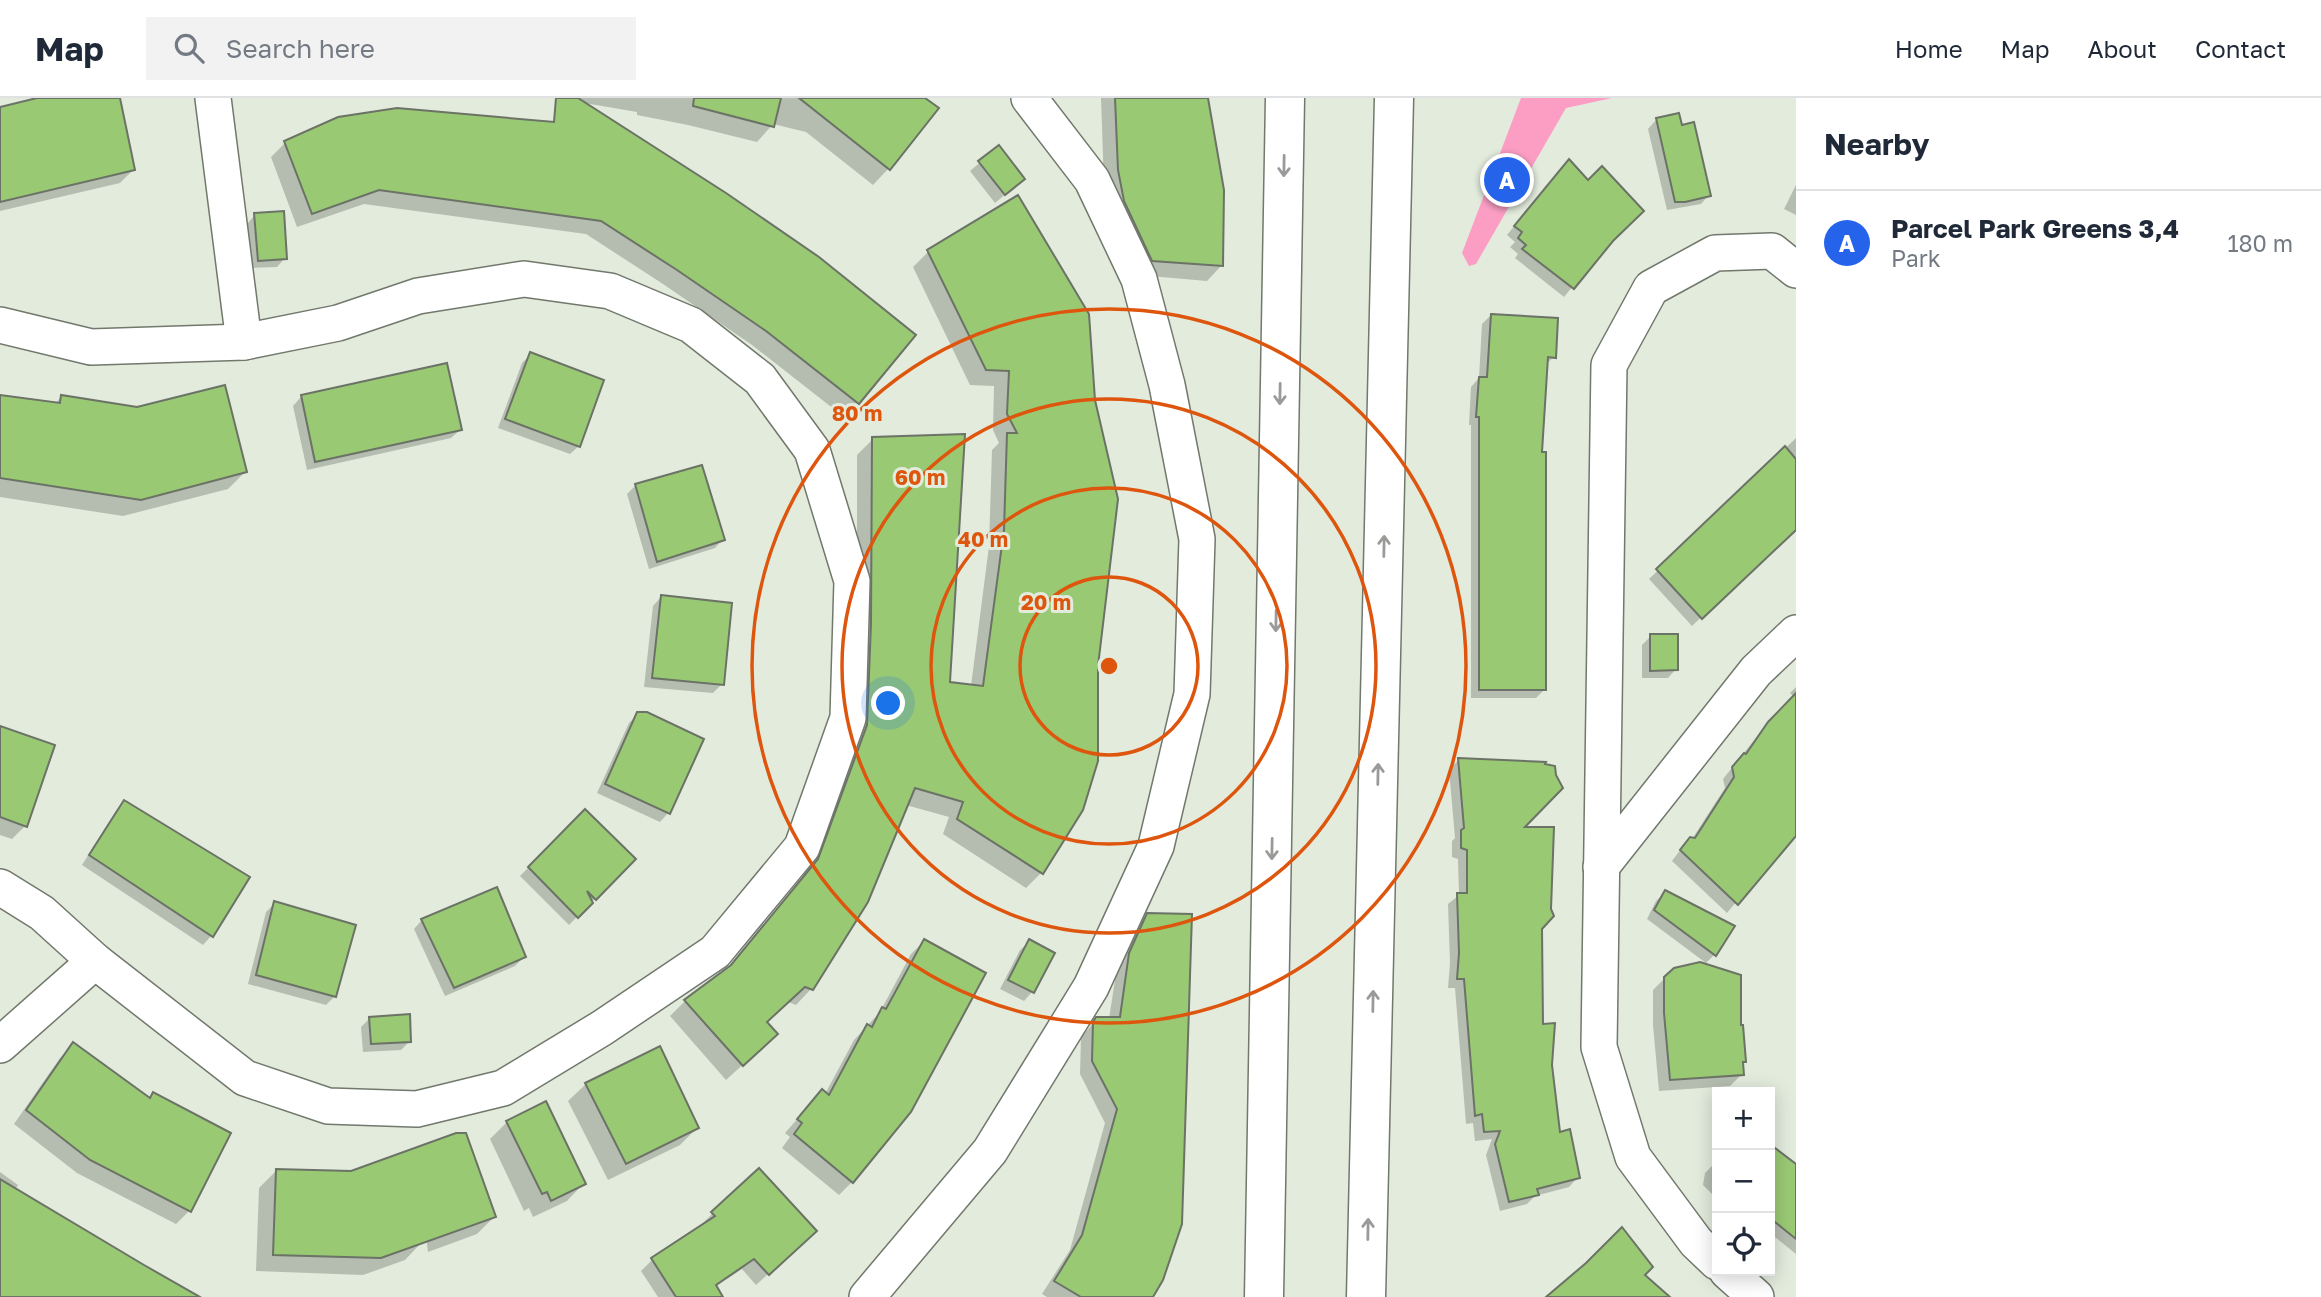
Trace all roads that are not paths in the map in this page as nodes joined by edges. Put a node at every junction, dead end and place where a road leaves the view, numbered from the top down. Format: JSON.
{"nodes":[{"id":1,"x":1029,"y":98,"type":"edge"},
{"id":2,"x":1285,"y":98,"type":"edge"},
{"id":3,"x":1394,"y":98,"type":"edge"},
{"id":4,"x":218,"y":100,"type":"edge"},
{"id":5,"x":1796,"y":270,"type":"edge"},
{"id":6,"x":0,"y":326,"type":"edge"},
{"id":7,"x":244,"y":342,"type":"junction"},
{"id":8,"x":1796,"y":633,"type":"edge"},
{"id":9,"x":1601,"y":867,"type":"junction"},
{"id":10,"x":0,"y":887,"type":"edge"},
{"id":11,"x":95,"y":961,"type":"junction"},
{"id":12,"x":0,"y":1045,"type":"edge"},
{"id":13,"x":1712,"y":1257,"type":"edge"},
{"id":14,"x":1733,"y":1276,"type":"edge"},
{"id":15,"x":867,"y":1297,"type":"edge"},
{"id":16,"x":1264,"y":1297,"type":"edge"},
{"id":17,"x":1366,"y":1297,"type":"edge"},
{"id":18,"x":1756,"y":1297,"type":"edge"}],
"edges":[{"from":1,"to":15,"type":"street"},
{"from":2,"to":16,"type":"street","one_way":true},
{"from":17,"to":3,"type":"street","one_way":true},
{"from":4,"to":7,"type":"street"},
{"from":5,"to":9,"type":"street"},
{"from":6,"to":7,"type":"street"},
{"from":7,"to":11,"type":"street"},
{"from":8,"to":9,"type":"street"},
{"from":9,"to":13,"type":"street"},
{"from":10,"to":11,"type":"street"},
{"from":11,"to":12,"type":"street"},
{"from":14,"to":18,"type":"street"}]}
